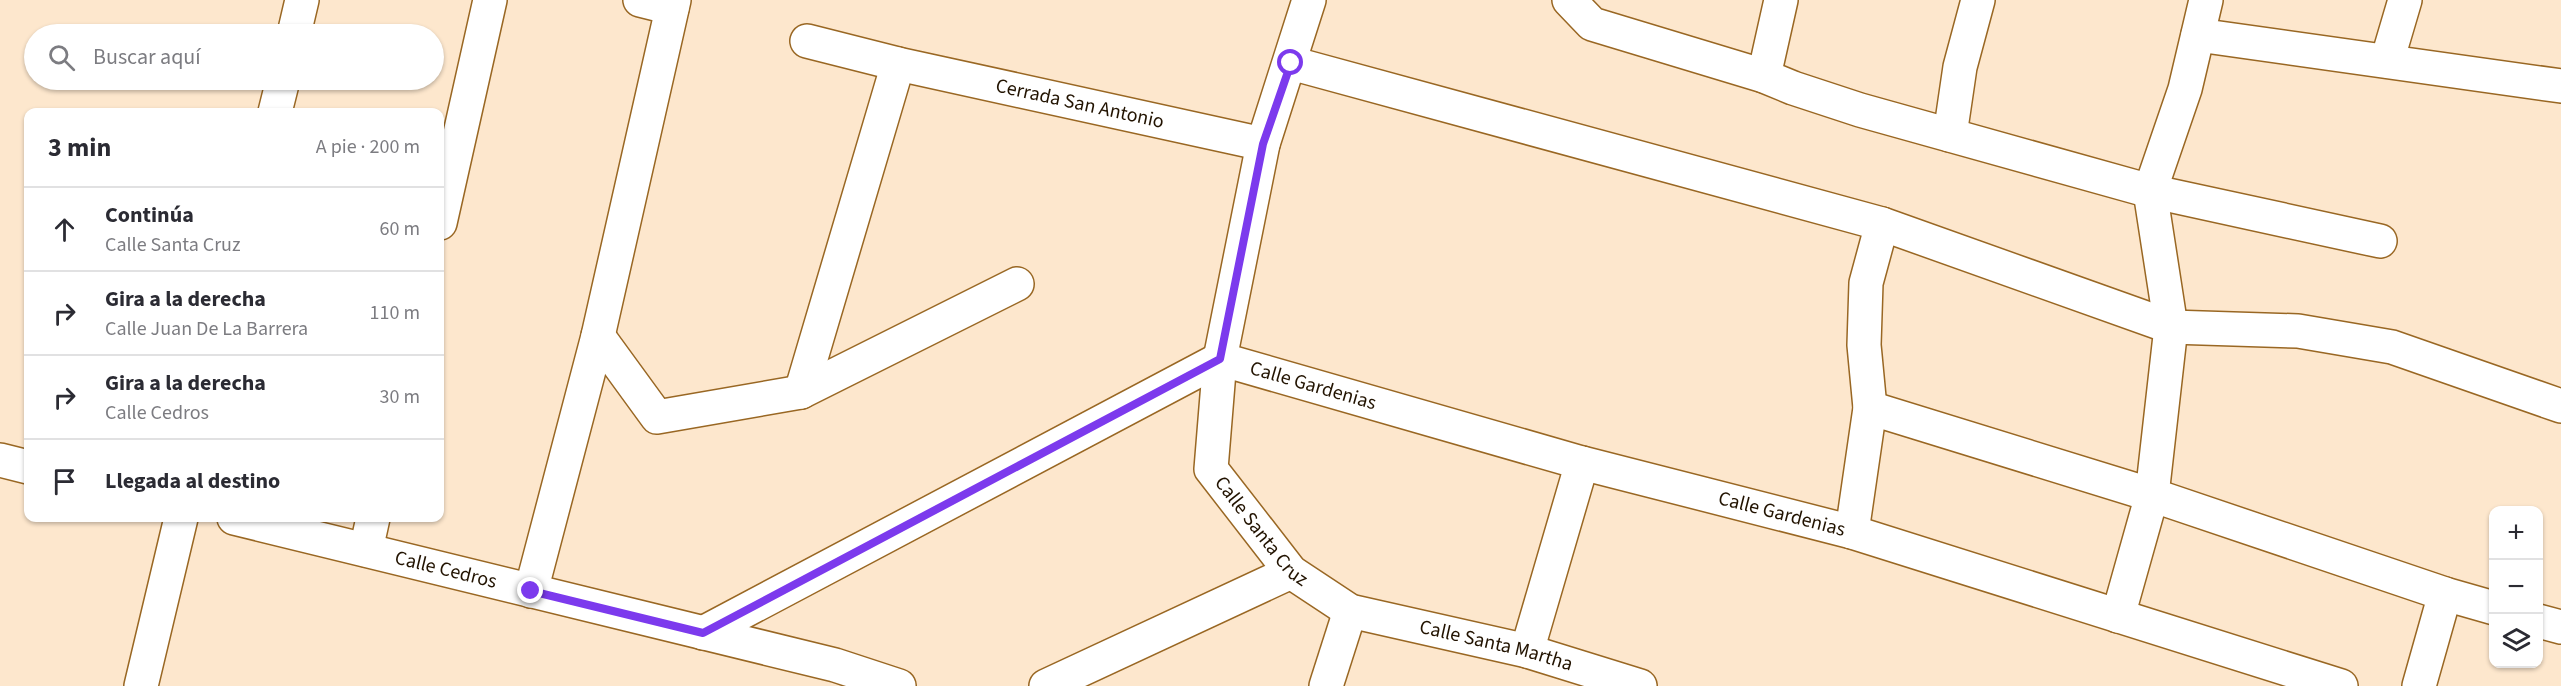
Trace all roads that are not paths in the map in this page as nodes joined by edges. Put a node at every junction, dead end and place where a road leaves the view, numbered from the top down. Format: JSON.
{"nodes":[{"id":1,"x":302,"y":0,"type":"edge"},
{"id":2,"x":489,"y":0,"type":"edge"},
{"id":3,"x":640,"y":0,"type":"edge"},
{"id":4,"x":1310,"y":0,"type":"edge"},
{"id":5,"x":1569,"y":0,"type":"edge"},
{"id":6,"x":1782,"y":0,"type":"edge"},
{"id":7,"x":1978,"y":0,"type":"edge"},
{"id":8,"x":2206,"y":0,"type":"edge"},
{"id":9,"x":2405,"y":0,"type":"edge"},
{"id":10,"x":673,"y":4,"type":"edge"},
{"id":11,"x":296,"y":24,"type":"edge"},
{"id":12,"x":2198,"y":35,"type":"junction"},
{"id":13,"x":807,"y":41,"type":"dead end"},
{"id":14,"x":2387,"y":60,"type":"junction"},
{"id":15,"x":1291,"y":63,"type":"junction"},
{"id":16,"x":898,"y":64,"type":"junction"},
{"id":17,"x":1764,"y":76,"type":"junction"},
{"id":18,"x":2561,"y":86,"type":"edge"},
{"id":19,"x":280,"y":90,"type":"edge"},
{"id":20,"x":276,"y":108,"type":"edge"},
{"id":21,"x":1950,"y":135,"type":"junction"},
{"id":22,"x":1263,"y":144,"type":"junction"},
{"id":23,"x":2150,"y":191,"type":"junction"},
{"id":24,"x":444,"y":205,"type":"edge"},
{"id":25,"x":1882,"y":224,"type":"junction"},
{"id":26,"x":2380,"y":240,"type":"dead end"},
{"id":27,"x":1017,"y":284,"type":"dead end"},
{"id":28,"x":2171,"y":327,"type":"junction"},
{"id":29,"x":598,"y":336,"type":"junction"},
{"id":30,"x":1220,"y":359,"type":"junction"},
{"id":31,"x":801,"y":392,"type":"junction"},
{"id":32,"x":2561,"y":406,"type":"edge"},
{"id":33,"x":1870,"y":408,"type":"junction"},
{"id":34,"x":0,"y":460,"type":"edge"},
{"id":35,"x":1582,"y":463,"type":"junction"},
{"id":36,"x":24,"y":466,"type":"edge"},
{"id":37,"x":2152,"y":495,"type":"junction"},
{"id":38,"x":180,"y":522,"type":"edge"},
{"id":39,"x":250,"y":522,"type":"edge"},
{"id":40,"x":372,"y":522,"type":"edge"},
{"id":41,"x":1852,"y":532,"type":"junction"},
{"id":42,"x":366,"y":550,"type":"junction"},
{"id":43,"x":1291,"y":572,"type":"junction"},
{"id":44,"x":531,"y":591,"type":"junction"},
{"id":45,"x":2445,"y":594,"type":"junction"},
{"id":46,"x":2489,"y":607,"type":"edge"},
{"id":47,"x":1350,"y":611,"type":"junction"},
{"id":48,"x":2118,"y":616,"type":"junction"},
{"id":49,"x":2543,"y":622,"type":"edge"},
{"id":50,"x":2561,"y":627,"type":"edge"},
{"id":51,"x":703,"y":633,"type":"junction"},
{"id":52,"x":1527,"y":651,"type":"junction"},
{"id":53,"x":832,"y":676,"type":"edge"},
{"id":54,"x":141,"y":686,"type":"edge"},
{"id":55,"x":899,"y":686,"type":"edge"},
{"id":56,"x":1046,"y":686,"type":"edge"},
{"id":57,"x":1326,"y":686,"type":"edge"},
{"id":58,"x":1640,"y":686,"type":"edge"},
{"id":59,"x":2340,"y":686,"type":"edge"},
{"id":60,"x":2419,"y":686,"type":"edge"}],
"edges":[{"from":1,"to":11,"type":"street"},
{"from":2,"to":24,"type":"street"},
{"from":3,"to":10,"type":"street"},
{"from":4,"to":15,"type":"street","name":"Calle Santa Cruz"},
{"from":5,"to":17,"type":"street"},
{"from":6,"to":17,"type":"street"},
{"from":7,"to":21,"type":"street"},
{"from":8,"to":12,"type":"street"},
{"from":9,"to":14,"type":"street"},
{"from":10,"to":29,"type":"street"},
{"from":12,"to":14,"type":"street"},
{"from":12,"to":23,"type":"street"},
{"from":13,"to":16,"type":"street","name":"Cerrada San Antonio"},
{"from":14,"to":18,"type":"street"},
{"from":15,"to":22,"type":"street","name":"Calle Santa Cruz"},
{"from":15,"to":25,"type":"street"},
{"from":16,"to":22,"type":"street","name":"Cerrada San Antonio"},
{"from":16,"to":31,"type":"street"},
{"from":17,"to":21,"type":"street"},
{"from":19,"to":20,"type":"street"},
{"from":21,"to":23,"type":"street"},
{"from":22,"to":30,"type":"street","name":"Calle Santa Cruz"},
{"from":23,"to":26,"type":"street"},
{"from":23,"to":28,"type":"street"},
{"from":25,"to":28,"type":"street"},
{"from":25,"to":33,"type":"street"},
{"from":27,"to":31,"type":"street"},
{"from":28,"to":32,"type":"street"},
{"from":28,"to":37,"type":"street"},
{"from":29,"to":31,"type":"street"},
{"from":29,"to":44,"type":"street"},
{"from":30,"to":35,"type":"street","name":"Calle Gardenias"},
{"from":30,"to":43,"type":"street","name":"Calle Santa Cruz"},
{"from":30,"to":51,"type":"street"},
{"from":33,"to":37,"type":"street"},
{"from":33,"to":41,"type":"street"},
{"from":34,"to":36,"type":"street"},
{"from":35,"to":41,"type":"street","name":"Calle Gardenias"},
{"from":35,"to":52,"type":"street"},
{"from":37,"to":45,"type":"street"},
{"from":37,"to":48,"type":"street"},
{"from":38,"to":54,"type":"street"},
{"from":39,"to":42,"type":"street","name":"Calle Cedros"},
{"from":40,"to":42,"type":"street"},
{"from":41,"to":48,"type":"street","name":"Calle Gardenias"},
{"from":42,"to":44,"type":"street","name":"Calle Cedros"},
{"from":43,"to":47,"type":"street","name":"Calle Santa Cruz"},
{"from":43,"to":56,"type":"street"},
{"from":44,"to":51,"type":"street","name":"Calle Cedros"},
{"from":45,"to":46,"type":"street"},
{"from":45,"to":60,"type":"street"},
{"from":47,"to":52,"type":"street","name":"Calle Santa Martha"},
{"from":47,"to":57,"type":"street"},
{"from":48,"to":59,"type":"street","name":"Calle Gardenias"},
{"from":49,"to":50,"type":"street"},
{"from":51,"to":53,"type":"street","name":"Calle Cedros"},
{"from":52,"to":58,"type":"street","name":"Calle Santa Martha"},
{"from":53,"to":55,"type":"street","name":"Calle Cedros"}]}
